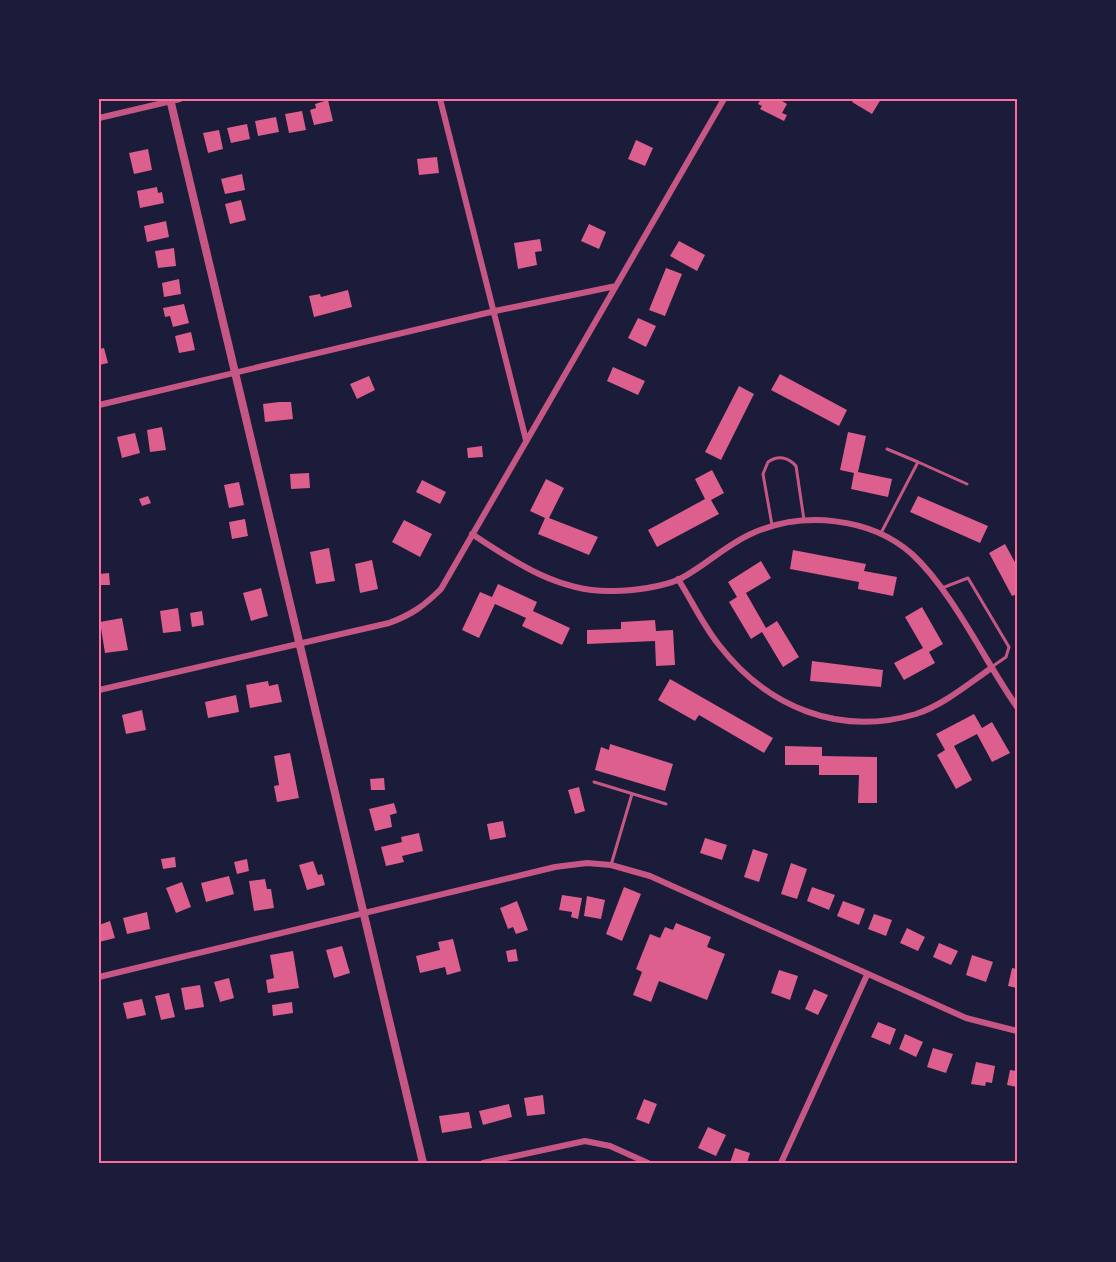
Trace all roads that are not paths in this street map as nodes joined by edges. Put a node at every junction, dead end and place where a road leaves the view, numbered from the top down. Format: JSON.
{"nodes":[{"id":1,"x":180,"y":99,"type":"edge"},
{"id":2,"x":440,"y":99,"type":"edge"},
{"id":3,"x":724,"y":99,"type":"edge"},
{"id":4,"x":170,"y":100,"type":"edge"},
{"id":5,"x":99,"y":118,"type":"edge"},
{"id":6,"x":616,"y":286,"type":"junction"},
{"id":7,"x":495,"y":311,"type":"junction"},
{"id":8,"x":235,"y":374,"type":"junction"},
{"id":9,"x":99,"y":405,"type":"edge"},
{"id":10,"x":526,"y":441,"type":"junction"},
{"id":11,"x":886,"y":448,"type":"dead end"},
{"id":12,"x":918,"y":462,"type":"junction"},
{"id":13,"x":967,"y":484,"type":"dead end"},
{"id":14,"x":804,"y":520,"type":"junction"},
{"id":15,"x":772,"y":527,"type":"junction"},
{"id":16,"x":472,"y":534,"type":"junction"},
{"id":17,"x":880,"y":534,"type":"junction"},
{"id":18,"x":678,"y":579,"type":"junction"},
{"id":19,"x":941,"y":589,"type":"junction"},
{"id":20,"x":299,"y":644,"type":"junction"},
{"id":21,"x":990,"y":669,"type":"junction"},
{"id":22,"x":99,"y":690,"type":"edge"},
{"id":23,"x":1017,"y":708,"type":"edge"},
{"id":24,"x":594,"y":782,"type":"dead end"},
{"id":25,"x":632,"y":794,"type":"junction"},
{"id":26,"x":666,"y":804,"type":"dead end"},
{"id":27,"x":611,"y":864,"type":"junction"},
{"id":28,"x":363,"y":913,"type":"junction"},
{"id":29,"x":867,"y":975,"type":"junction"},
{"id":30,"x":99,"y":977,"type":"edge"},
{"id":31,"x":1017,"y":1031,"type":"edge"},
{"id":32,"x":423,"y":1163,"type":"edge"},
{"id":33,"x":483,"y":1163,"type":"edge"},
{"id":34,"x":648,"y":1163,"type":"edge"},
{"id":35,"x":781,"y":1163,"type":"edge"}],
"edges":[{"from":1,"to":4,"type":"street"},
{"from":2,"to":7,"type":"street"},
{"from":3,"to":6,"type":"street"},
{"from":4,"to":5,"type":"street"},
{"from":4,"to":8,"type":"street"},
{"from":6,"to":7,"type":"street"},
{"from":6,"to":10,"type":"street"},
{"from":7,"to":8,"type":"street"},
{"from":7,"to":10,"type":"street"},
{"from":8,"to":9,"type":"street"},
{"from":8,"to":20,"type":"street"},
{"from":10,"to":16,"type":"street"},
{"from":11,"to":12,"type":"lane"},
{"from":12,"to":13,"type":"lane"},
{"from":12,"to":17,"type":"lane"},
{"from":14,"to":15,"type":"street"},
{"from":14,"to":15,"type":"lane"},
{"from":14,"to":17,"type":"street"},
{"from":15,"to":18,"type":"street"},
{"from":16,"to":18,"type":"street"},
{"from":16,"to":20,"type":"street"},
{"from":17,"to":19,"type":"street"},
{"from":18,"to":21,"type":"street"},
{"from":19,"to":21,"type":"street"},
{"from":19,"to":21,"type":"lane"},
{"from":20,"to":22,"type":"street"},
{"from":20,"to":28,"type":"street"},
{"from":21,"to":23,"type":"street"},
{"from":24,"to":25,"type":"lane"},
{"from":25,"to":26,"type":"lane"},
{"from":25,"to":27,"type":"lane"},
{"from":27,"to":28,"type":"street"},
{"from":27,"to":29,"type":"street"},
{"from":28,"to":30,"type":"street"},
{"from":28,"to":32,"type":"street"},
{"from":29,"to":31,"type":"street"},
{"from":29,"to":35,"type":"street"},
{"from":33,"to":34,"type":"street"}]}
